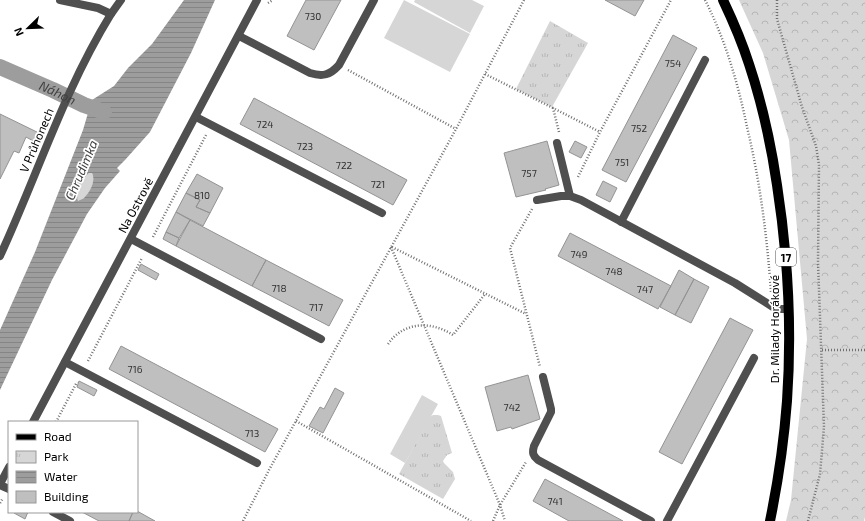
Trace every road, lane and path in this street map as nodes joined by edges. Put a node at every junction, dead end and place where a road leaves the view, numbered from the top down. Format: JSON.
{"nodes":[{"id":1,"x":60,"y":0,"type":"edge"},
{"id":2,"x":120,"y":0,"type":"edge"},
{"id":3,"x":257,"y":0,"type":"edge"},
{"id":4,"x":273,"y":0,"type":"edge"},
{"id":5,"x":374,"y":0,"type":"edge"},
{"id":6,"x":524,"y":0,"type":"edge"},
{"id":7,"x":671,"y":0,"type":"edge"},
{"id":8,"x":704,"y":0,"type":"edge"},
{"id":9,"x":723,"y":0,"type":"edge"},
{"id":10,"x":777,"y":0,"type":"edge"},
{"id":11,"x":265,"y":5,"type":"dead end"},
{"id":12,"x":111,"y":14,"type":"junction"},
{"id":13,"x":239,"y":36,"type":"junction"},
{"id":14,"x":705,"y":60,"type":"dead end"},
{"id":15,"x":339,"y":65,"type":"junction"},
{"id":16,"x":485,"y":74,"type":"junction"},
{"id":17,"x":553,"y":108,"type":"junction"},
{"id":18,"x":196,"y":117,"type":"junction"},
{"id":19,"x":211,"y":125,"type":"junction"},
{"id":20,"x":456,"y":128,"type":"junction"},
{"id":21,"x":600,"y":132,"type":"junction"},
{"id":22,"x":557,"y":143,"type":"joint"},
{"id":23,"x":570,"y":196,"type":"junction"},
{"id":24,"x":537,"y":200,"type":"joint"},
{"id":25,"x":382,"y":213,"type":"dead end"},
{"id":26,"x":621,"y":222,"type":"junction"},
{"id":27,"x":131,"y":239,"type":"junction"},
{"id":28,"x":391,"y":246,"type":"junction"},
{"id":29,"x":148,"y":248,"type":"junction"},
{"id":30,"x":0,"y":256,"type":"edge"},
{"id":31,"x":485,"y":294,"type":"junction"},
{"id":32,"x":773,"y":307,"type":"junction"},
{"id":33,"x":789,"y":310,"type":"junction"},
{"id":34,"x":526,"y":314,"type":"junction"},
{"id":35,"x":424,"y":325,"type":"junction"},
{"id":36,"x":321,"y":339,"type":"dead end"},
{"id":37,"x":388,"y":344,"type":"dead end"},
{"id":38,"x":822,"y":350,"type":"junction"},
{"id":39,"x":865,"y":350,"type":"edge"},
{"id":40,"x":754,"y":358,"type":"dead end"},
{"id":41,"x":65,"y":362,"type":"junction"},
{"id":42,"x":83,"y":371,"type":"junction"},
{"id":43,"x":543,"y":377,"type":"joint"},
{"id":44,"x":34,"y":421,"type":"edge"},
{"id":45,"x":57,"y":421,"type":"edge"},
{"id":46,"x":296,"y":421,"type":"junction"},
{"id":47,"x":533,"y":454,"type":"junction"},
{"id":48,"x":257,"y":464,"type":"dead end"},
{"id":49,"x":8,"y":470,"type":"edge"},
{"id":50,"x":0,"y":484,"type":"edge"},
{"id":51,"x":2,"y":498,"type":"dead end"},
{"id":52,"x":0,"y":503,"type":"edge"},
{"id":53,"x":500,"y":506,"type":"junction"},
{"id":54,"x":55,"y":513,"type":"edge"},
{"id":55,"x":70,"y":521,"type":"edge"},
{"id":56,"x":243,"y":521,"type":"edge"},
{"id":57,"x":471,"y":521,"type":"edge"},
{"id":58,"x":493,"y":521,"type":"edge"},
{"id":59,"x":504,"y":521,"type":"edge"},
{"id":60,"x":651,"y":521,"type":"edge"},
{"id":61,"x":667,"y":521,"type":"edge"},
{"id":62,"x":770,"y":521,"type":"edge"},
{"id":63,"x":808,"y":521,"type":"edge"}],
"edges":[{"from":1,"to":12,"type":"street"},
{"from":2,"to":12,"type":"street","name":"V Průhonech"},
{"from":3,"to":13,"type":"street","name":"Na Ostrově"},
{"from":4,"to":11,"type":"path"},
{"from":5,"to":15,"type":"street"},
{"from":6,"to":16,"type":"path"},
{"from":7,"to":21,"type":"path"},
{"from":8,"to":32,"type":"path"},
{"from":9,"to":33,"type":"main road","name":"Dr. Milady Horákové","number":"17"},
{"from":10,"to":38,"type":"path"},
{"from":12,"to":30,"type":"street","name":"V Průhonech"},
{"from":13,"to":15,"type":"street"},
{"from":13,"to":18,"type":"street","name":"Na Ostrově"},
{"from":14,"to":26,"type":"street"},
{"from":15,"to":20,"type":"path"},
{"from":16,"to":17,"type":"path"},
{"from":16,"to":20,"type":"path"},
{"from":17,"to":21,"type":"path"},
{"from":17,"to":22,"type":"path"},
{"from":18,"to":19,"type":"street"},
{"from":18,"to":27,"type":"street","name":"Na Ostrově"},
{"from":19,"to":25,"type":"street"},
{"from":19,"to":29,"type":"path"},
{"from":20,"to":28,"type":"path"},
{"from":21,"to":23,"type":"path"},
{"from":22,"to":23,"type":"street"},
{"from":23,"to":24,"type":"street"},
{"from":23,"to":26,"type":"street"},
{"from":24,"to":34,"type":"path"},
{"from":26,"to":32,"type":"street"},
{"from":27,"to":29,"type":"street"},
{"from":27,"to":41,"type":"street","name":"Na Ostrově"},
{"from":28,"to":31,"type":"path"},
{"from":28,"to":35,"type":"path"},
{"from":28,"to":46,"type":"path"},
{"from":29,"to":36,"type":"street"},
{"from":29,"to":42,"type":"path"},
{"from":31,"to":34,"type":"path"},
{"from":31,"to":35,"type":"path"},
{"from":32,"to":33,"type":"street"},
{"from":33,"to":62,"type":"main road","name":"Dr. Milady Horákové","number":"17"},
{"from":34,"to":43,"type":"path"},
{"from":35,"to":37,"type":"path"},
{"from":35,"to":53,"type":"path"},
{"from":38,"to":39,"type":"path"},
{"from":38,"to":63,"type":"path"},
{"from":40,"to":61,"type":"street"},
{"from":41,"to":42,"type":"street"},
{"from":41,"to":44,"type":"street","name":"Na Ostrově"},
{"from":42,"to":45,"type":"path"},
{"from":42,"to":48,"type":"street"},
{"from":43,"to":47,"type":"street"},
{"from":46,"to":56,"type":"path"},
{"from":46,"to":57,"type":"path"},
{"from":47,"to":53,"type":"path"},
{"from":47,"to":60,"type":"street"},
{"from":49,"to":50,"type":"street"},
{"from":51,"to":52,"type":"path"},
{"from":53,"to":58,"type":"path"},
{"from":53,"to":59,"type":"path"},
{"from":54,"to":55,"type":"street"}]}
